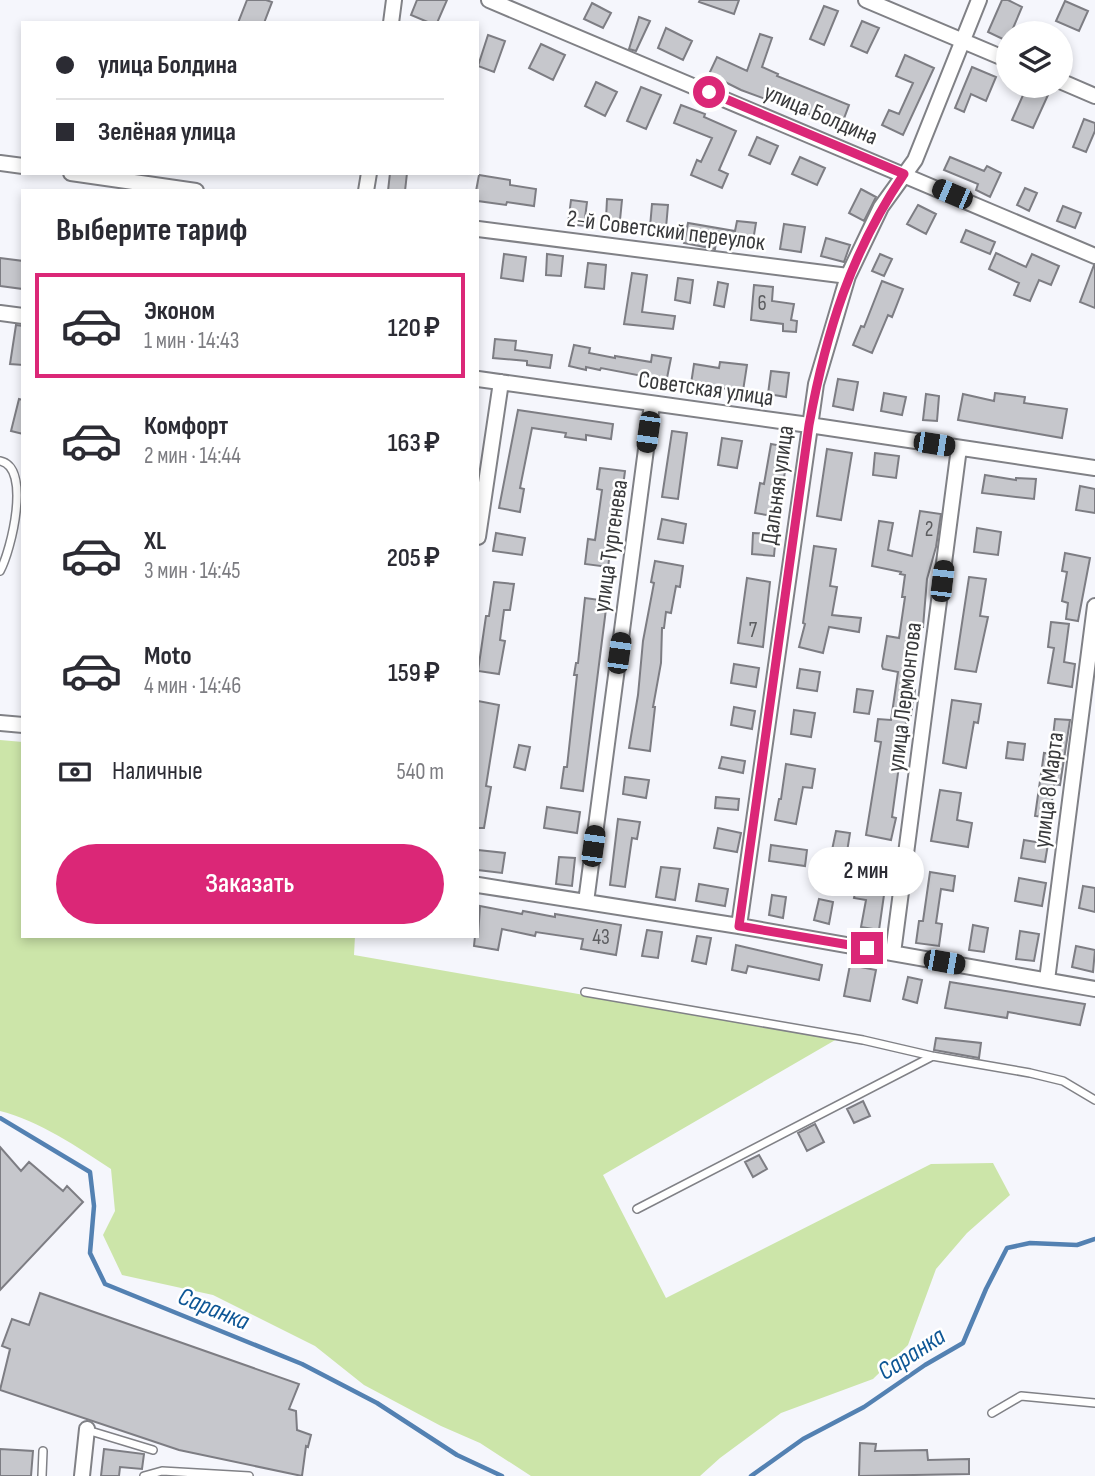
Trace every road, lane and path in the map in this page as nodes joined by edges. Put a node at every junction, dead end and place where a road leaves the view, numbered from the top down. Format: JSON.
{"nodes":[{"id":1,"x":394,"y":0,"type":"edge"},
{"id":2,"x":489,"y":0,"type":"edge"},
{"id":3,"x":866,"y":0,"type":"edge"},
{"id":4,"x":979,"y":0,"type":"edge"},
{"id":5,"x":391,"y":21,"type":"edge"},
{"id":6,"x":962,"y":40,"type":"junction"},
{"id":7,"x":996,"y":55,"type":"edge"},
{"id":8,"x":1073,"y":87,"type":"edge"},
{"id":9,"x":1095,"y":96,"type":"edge"},
{"id":10,"x":0,"y":163,"type":"edge"},
{"id":11,"x":21,"y":166,"type":"edge"},
{"id":12,"x":904,"y":174,"type":"junction"},
{"id":13,"x":85,"y":175,"type":"edge"},
{"id":14,"x":182,"y":189,"type":"edge"},
{"id":15,"x":479,"y":229,"type":"edge"},
{"id":16,"x":1095,"y":256,"type":"edge"},
{"id":17,"x":848,"y":276,"type":"junction"},
{"id":18,"x":0,"y":313,"type":"edge"},
{"id":19,"x":21,"y":316,"type":"edge"},
{"id":20,"x":479,"y":379,"type":"edge"},
{"id":21,"x":501,"y":382,"type":"junction"},
{"id":22,"x":652,"y":404,"type":"junction"},
{"id":23,"x":809,"y":425,"type":"junction"},
{"id":24,"x":959,"y":448,"type":"junction"},
{"id":25,"x":0,"y":461,"type":"edge"},
{"id":26,"x":1095,"y":468,"type":"edge"},
{"id":27,"x":479,"y":530,"type":"edge"},
{"id":28,"x":0,"y":571,"type":"edge"},
{"id":29,"x":1095,"y":606,"type":"edge"},
{"id":30,"x":0,"y":723,"type":"edge"},
{"id":31,"x":21,"y":725,"type":"edge"},
{"id":32,"x":479,"y":884,"type":"edge"},
{"id":33,"x":586,"y":902,"type":"junction"},
{"id":34,"x":739,"y":926,"type":"junction"},
{"id":35,"x":893,"y":953,"type":"junction"},
{"id":36,"x":1047,"y":980,"type":"junction"},
{"id":37,"x":1095,"y":989,"type":"edge"},
{"id":38,"x":584,"y":992,"type":"dead end"},
{"id":39,"x":932,"y":1056,"type":"junction"},
{"id":40,"x":1095,"y":1100,"type":"edge"},
{"id":41,"x":637,"y":1209,"type":"dead end"},
{"id":42,"x":1095,"y":1403,"type":"edge"},
{"id":43,"x":992,"y":1413,"type":"dead end"},
{"id":44,"x":87,"y":1429,"type":"joint"},
{"id":45,"x":153,"y":1450,"type":"dead end"},
{"id":46,"x":43,"y":1451,"type":"dead end"},
{"id":47,"x":42,"y":1476,"type":"edge"},
{"id":48,"x":82,"y":1476,"type":"edge"},
{"id":49,"x":144,"y":1476,"type":"edge"},
{"id":50,"x":248,"y":1476,"type":"edge"}],
"edges":[{"from":1,"to":5,"type":"street"},
{"from":2,"to":12,"type":"street","name":"улица Болдина"},
{"from":3,"to":6,"type":"street"},
{"from":4,"to":6,"type":"street","name":"Дальняя улица"},
{"from":6,"to":7,"type":"street"},
{"from":6,"to":12,"type":"street","name":"Дальняя улица"},
{"from":8,"to":9,"type":"street"},
{"from":10,"to":11,"type":"street"},
{"from":12,"to":16,"type":"street","name":"улица Болдина"},
{"from":12,"to":17,"type":"street","name":"Дальняя улица"},
{"from":13,"to":14,"type":"street"},
{"from":15,"to":17,"type":"street","name":"2-й Советский переулок"},
{"from":17,"to":23,"type":"street","name":"Дальняя улица"},
{"from":18,"to":19,"type":"street"},
{"from":20,"to":21,"type":"street","name":"Советская улица"},
{"from":21,"to":22,"type":"street","name":"Советская улица"},
{"from":21,"to":27,"type":"street"},
{"from":22,"to":23,"type":"street","name":"Советская улица"},
{"from":22,"to":33,"type":"street","name":"улица Тургенева"},
{"from":23,"to":24,"type":"street","name":"Советская улица"},
{"from":23,"to":34,"type":"street","name":"Дальняя улица"},
{"from":24,"to":26,"type":"street","name":"Советская улица"},
{"from":24,"to":35,"type":"street","name":"улица Лермонтова"},
{"from":25,"to":28,"type":"lane"},
{"from":29,"to":36,"type":"street","name":"улица 8 Марта"},
{"from":30,"to":31,"type":"street"},
{"from":32,"to":33,"type":"street"},
{"from":33,"to":34,"type":"street"},
{"from":34,"to":35,"type":"street"},
{"from":35,"to":36,"type":"street"},
{"from":36,"to":37,"type":"street"},
{"from":38,"to":39,"type":"lane"},
{"from":39,"to":40,"type":"lane"},
{"from":39,"to":41,"type":"lane"},
{"from":42,"to":43,"type":"lane"},
{"from":44,"to":45,"type":"lane"},
{"from":44,"to":48,"type":"street"},
{"from":46,"to":47,"type":"lane"},
{"from":49,"to":50,"type":"lane"}]}
